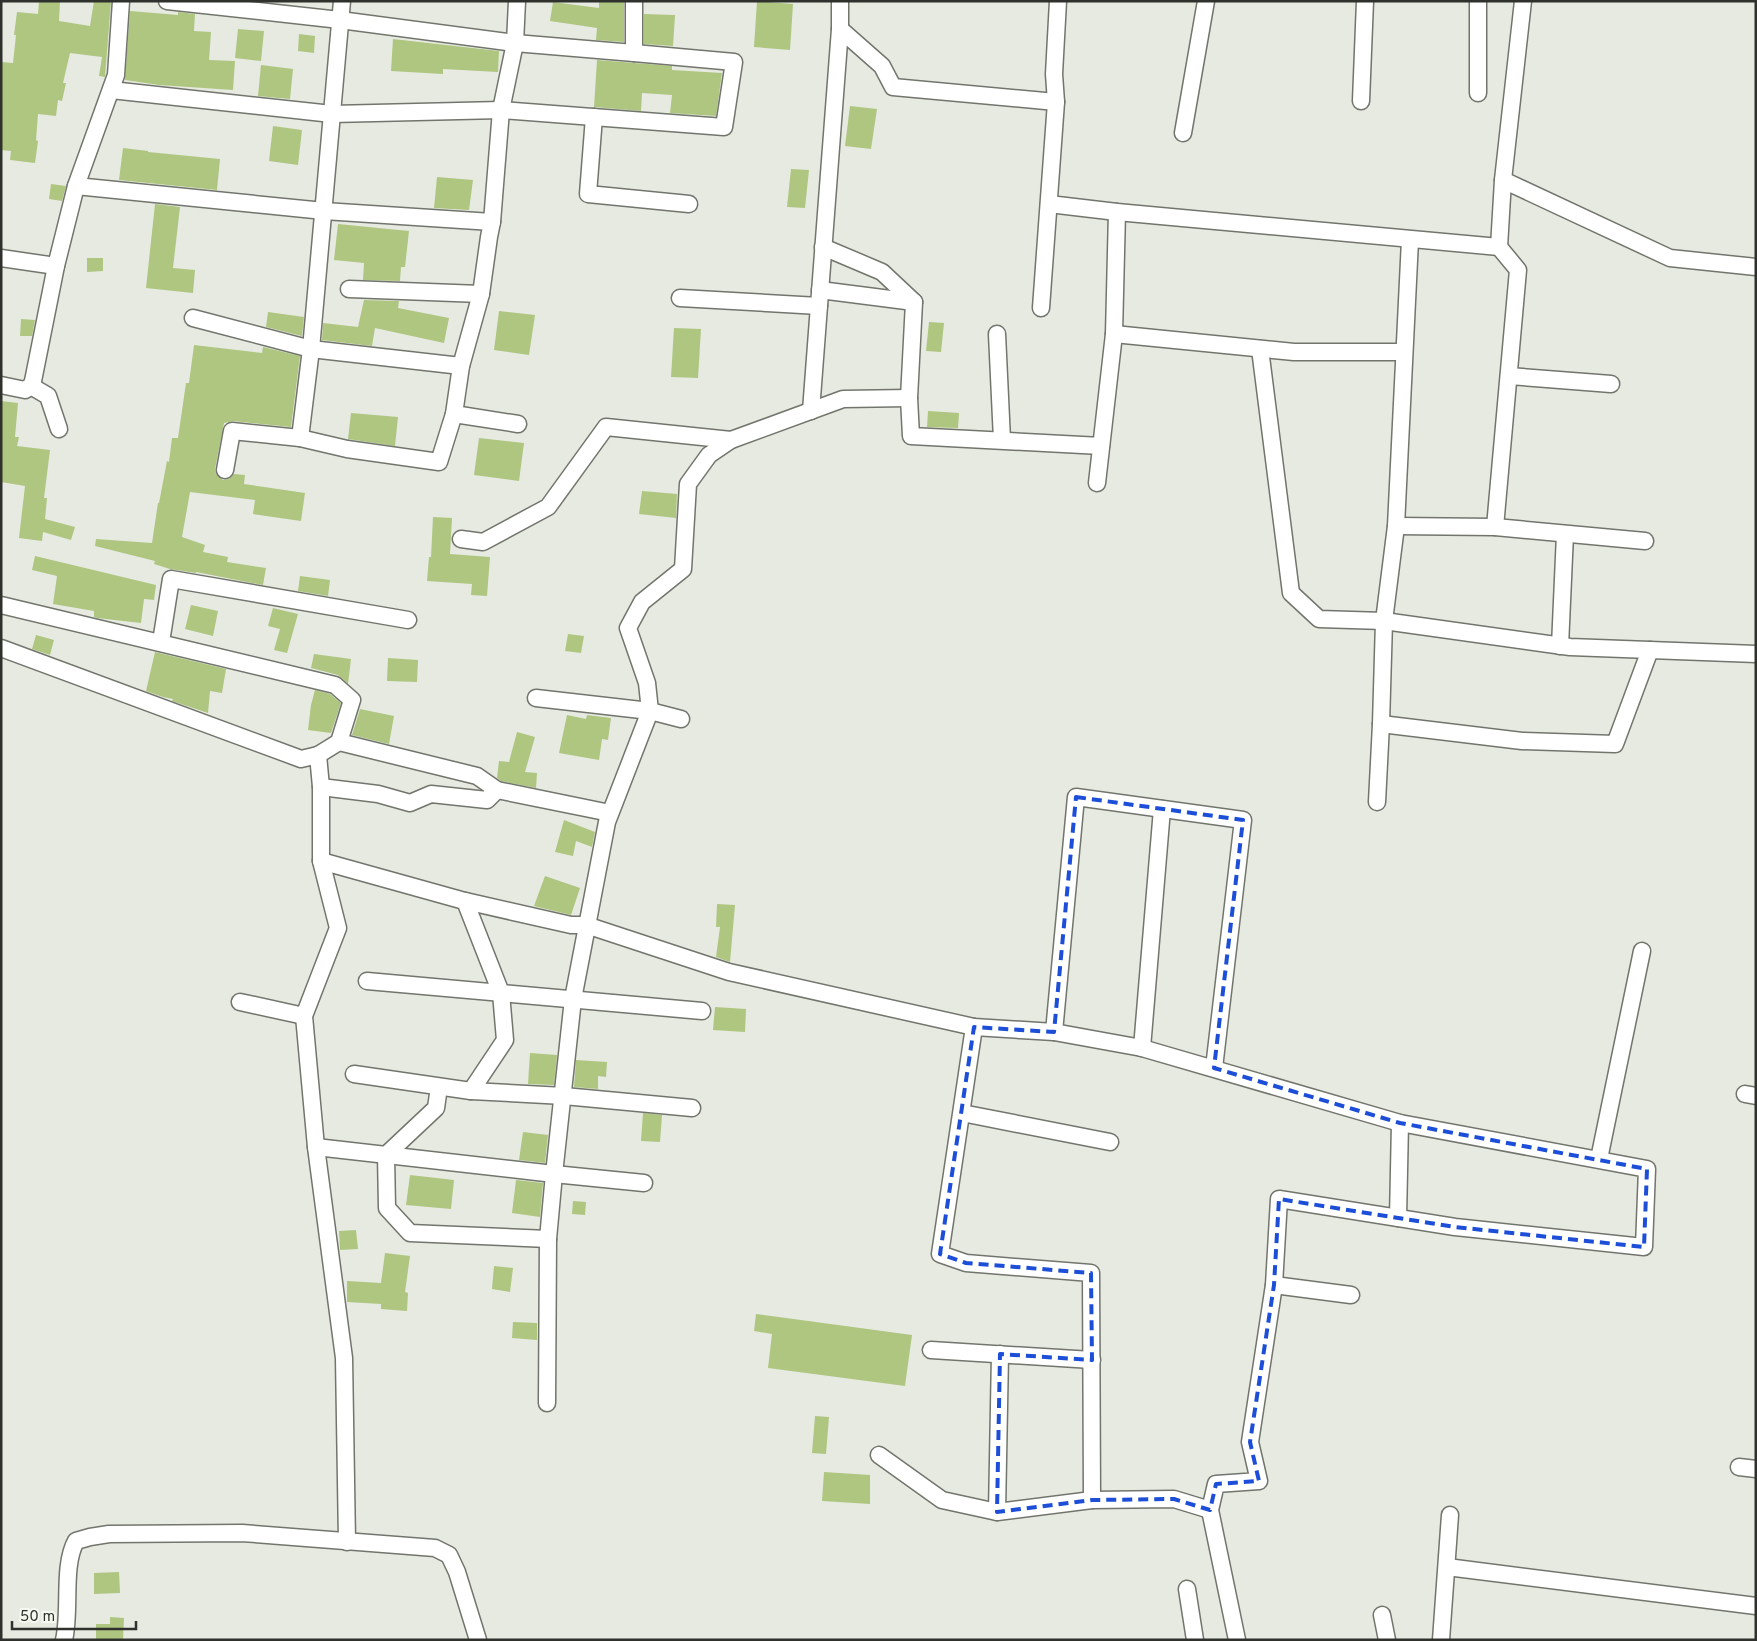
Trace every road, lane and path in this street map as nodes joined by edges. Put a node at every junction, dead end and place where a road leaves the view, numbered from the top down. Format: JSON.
{"nodes":[{"id":1,"x":121,"y":1,"type":"edge"},
{"id":2,"x":167,"y":1,"type":"edge"},
{"id":3,"x":342,"y":1,"type":"edge"},
{"id":4,"x":517,"y":1,"type":"edge"},
{"id":5,"x":634,"y":1,"type":"edge"},
{"id":6,"x":840,"y":1,"type":"edge"},
{"id":7,"x":1058,"y":1,"type":"edge"},
{"id":8,"x":1206,"y":1,"type":"edge"},
{"id":9,"x":1365,"y":1,"type":"edge"},
{"id":10,"x":1478,"y":1,"type":"edge"},
{"id":11,"x":1523,"y":1,"type":"edge"},
{"id":12,"x":340,"y":20,"type":"junction"},
{"id":13,"x":840,"y":29,"type":"junction"},
{"id":14,"x":514,"y":43,"type":"junction"},
{"id":15,"x":634,"y":53,"type":"junction"},
{"id":16,"x":111,"y":90,"type":"junction"},
{"id":17,"x":1478,"y":93,"type":"dead end"},
{"id":18,"x":1361,"y":101,"type":"dead end"},
{"id":19,"x":1056,"y":102,"type":"junction"},
{"id":20,"x":501,"y":110,"type":"junction"},
{"id":21,"x":332,"y":114,"type":"junction"},
{"id":22,"x":594,"y":117,"type":"junction"},
{"id":23,"x":1183,"y":133,"type":"dead end"},
{"id":24,"x":1503,"y":180,"type":"junction"},
{"id":25,"x":76,"y":186,"type":"junction"},
{"id":26,"x":689,"y":204,"type":"dead end"},
{"id":27,"x":1050,"y":204,"type":"junction"},
{"id":28,"x":324,"y":211,"type":"junction"},
{"id":29,"x":1117,"y":212,"type":"junction"},
{"id":30,"x":492,"y":222,"type":"junction"},
{"id":31,"x":1410,"y":240,"type":"junction"},
{"id":32,"x":823,"y":247,"type":"junction"},
{"id":33,"x":1498,"y":247,"type":"junction"},
{"id":34,"x":1,"y":258,"type":"edge"},
{"id":35,"x":56,"y":266,"type":"junction"},
{"id":36,"x":1756,"y":267,"type":"edge"},
{"id":37,"x":349,"y":289,"type":"dead end"},
{"id":38,"x":480,"y":294,"type":"junction"},
{"id":39,"x":680,"y":298,"type":"dead end"},
{"id":40,"x":819,"y":298,"type":"junction"},
{"id":41,"x":914,"y":302,"type":"junction"},
{"id":42,"x":1041,"y":308,"type":"dead end"},
{"id":43,"x":194,"y":318,"type":"dead end"},
{"id":44,"x":997,"y":334,"type":"dead end"},
{"id":45,"x":1114,"y":334,"type":"junction"},
{"id":46,"x":311,"y":349,"type":"junction"},
{"id":47,"x":1260,"y":349,"type":"junction"},
{"id":48,"x":1403,"y":352,"type":"junction"},
{"id":49,"x":461,"y":366,"type":"junction"},
{"id":50,"x":1509,"y":376,"type":"junction"},
{"id":51,"x":1611,"y":384,"type":"dead end"},
{"id":52,"x":1,"y":385,"type":"edge"},
{"id":53,"x":31,"y":386,"type":"junction"},
{"id":54,"x":909,"y":398,"type":"junction"},
{"id":55,"x":812,"y":411,"type":"junction"},
{"id":56,"x":454,"y":414,"type":"junction"},
{"id":57,"x":518,"y":424,"type":"dead end"},
{"id":58,"x":59,"y":429,"type":"dead end"},
{"id":59,"x":300,"y":438,"type":"junction"},
{"id":60,"x":731,"y":440,"type":"junction"},
{"id":61,"x":1002,"y":440,"type":"junction"},
{"id":62,"x":1101,"y":446,"type":"junction"},
{"id":63,"x":225,"y":470,"type":"dead end"},
{"id":64,"x":1097,"y":483,"type":"dead end"},
{"id":65,"x":1396,"y":526,"type":"junction"},
{"id":66,"x":1495,"y":527,"type":"junction"},
{"id":67,"x":1565,"y":534,"type":"junction"},
{"id":68,"x":461,"y":539,"type":"dead end"},
{"id":69,"x":1645,"y":541,"type":"dead end"},
{"id":70,"x":1,"y":605,"type":"edge"},
{"id":71,"x":408,"y":620,"type":"dead end"},
{"id":72,"x":1384,"y":621,"type":"junction"},
{"id":73,"x":161,"y":642,"type":"junction"},
{"id":74,"x":1560,"y":646,"type":"junction"},
{"id":75,"x":1,"y":648,"type":"edge"},
{"id":76,"x":1650,"y":650,"type":"junction"},
{"id":77,"x":1756,"y":654,"type":"edge"},
{"id":78,"x":536,"y":698,"type":"dead end"},
{"id":79,"x":650,"y":711,"type":"junction"},
{"id":80,"x":681,"y":719,"type":"dead end"},
{"id":81,"x":1381,"y":724,"type":"junction"},
{"id":82,"x":340,"y":742,"type":"junction"},
{"id":83,"x":318,"y":755,"type":"junction"},
{"id":84,"x":321,"y":787,"type":"junction"},
{"id":85,"x":497,"y":790,"type":"junction"},
{"id":86,"x":1377,"y":802,"type":"dead end"},
{"id":87,"x":1162,"y":809,"type":"junction"},
{"id":88,"x":610,"y":813,"type":"junction"},
{"id":89,"x":321,"y":862,"type":"junction"},
{"id":90,"x":465,"y":901,"type":"junction"},
{"id":91,"x":586,"y":925,"type":"junction"},
{"id":92,"x":1642,"y":951,"type":"dead end"},
{"id":93,"x":367,"y":981,"type":"dead end"},
{"id":94,"x":502,"y":993,"type":"junction"},
{"id":95,"x":573,"y":999,"type":"junction"},
{"id":96,"x":240,"y":1002,"type":"dead end"},
{"id":97,"x":702,"y":1011,"type":"dead end"},
{"id":98,"x":304,"y":1016,"type":"junction"},
{"id":99,"x":974,"y":1027,"type":"junction"},
{"id":100,"x":1054,"y":1032,"type":"junction"},
{"id":101,"x":1142,"y":1048,"type":"junction"},
{"id":102,"x":1214,"y":1068,"type":"junction"},
{"id":103,"x":354,"y":1074,"type":"dead end"},
{"id":104,"x":439,"y":1087,"type":"junction"},
{"id":105,"x":471,"y":1091,"type":"junction"},
{"id":106,"x":564,"y":1096,"type":"junction"},
{"id":107,"x":692,"y":1108,"type":"dead end"},
{"id":108,"x":962,"y":1113,"type":"junction"},
{"id":109,"x":1400,"y":1122,"type":"junction"},
{"id":110,"x":1110,"y":1142,"type":"dead end"},
{"id":111,"x":316,"y":1146,"type":"junction"},
{"id":112,"x":386,"y":1155,"type":"junction"},
{"id":113,"x":1598,"y":1160,"type":"junction"},
{"id":114,"x":554,"y":1174,"type":"junction"},
{"id":115,"x":644,"y":1183,"type":"dead end"},
{"id":116,"x":1398,"y":1218,"type":"junction"},
{"id":117,"x":548,"y":1239,"type":"junction"},
{"id":118,"x":1274,"y":1285,"type":"junction"},
{"id":119,"x":1351,"y":1295,"type":"dead end"},
{"id":120,"x":931,"y":1350,"type":"dead end"},
{"id":121,"x":1000,"y":1354,"type":"junction"},
{"id":122,"x":1092,"y":1360,"type":"junction"},
{"id":123,"x":547,"y":1403,"type":"dead end"},
{"id":124,"x":879,"y":1455,"type":"dead end"},
{"id":125,"x":1739,"y":1468,"type":"dead end"},
{"id":126,"x":1756,"y":1469,"type":"edge"},
{"id":127,"x":1092,"y":1500,"type":"junction"},
{"id":128,"x":1210,"y":1510,"type":"junction"},
{"id":129,"x":997,"y":1512,"type":"junction"},
{"id":130,"x":1450,"y":1515,"type":"dead end"},
{"id":131,"x":347,"y":1542,"type":"junction"},
{"id":132,"x":1446,"y":1567,"type":"junction"},
{"id":133,"x":1187,"y":1589,"type":"dead end"},
{"id":134,"x":1756,"y":1606,"type":"edge"},
{"id":135,"x":1382,"y":1615,"type":"dead end"},
{"id":136,"x":64,"y":1640,"type":"edge"},
{"id":137,"x":478,"y":1640,"type":"edge"},
{"id":138,"x":1195,"y":1640,"type":"edge"},
{"id":139,"x":1237,"y":1640,"type":"edge"},
{"id":140,"x":1387,"y":1640,"type":"edge"},
{"id":141,"x":1441,"y":1640,"type":"edge"}],
"edges":[{"from":1,"to":16,"type":"street"},
{"from":2,"to":12,"type":"street"},
{"from":3,"to":12,"type":"street"},
{"from":4,"to":14,"type":"street"},
{"from":5,"to":15,"type":"street"},
{"from":6,"to":13,"type":"street"},
{"from":7,"to":19,"type":"street"},
{"from":8,"to":23,"type":"street"},
{"from":9,"to":18,"type":"street"},
{"from":10,"to":17,"type":"street"},
{"from":11,"to":24,"type":"street"},
{"from":12,"to":14,"type":"street"},
{"from":12,"to":21,"type":"street"},
{"from":13,"to":19,"type":"street"},
{"from":13,"to":32,"type":"street"},
{"from":14,"to":15,"type":"street"},
{"from":14,"to":20,"type":"street"},
{"from":15,"to":22,"type":"street"},
{"from":16,"to":21,"type":"street"},
{"from":16,"to":25,"type":"street"},
{"from":19,"to":27,"type":"street"},
{"from":20,"to":21,"type":"street"},
{"from":20,"to":22,"type":"street"},
{"from":20,"to":30,"type":"street"},
{"from":21,"to":28,"type":"street"},
{"from":22,"to":26,"type":"street"},
{"from":24,"to":33,"type":"street"},
{"from":24,"to":36,"type":"street"},
{"from":25,"to":28,"type":"street"},
{"from":25,"to":35,"type":"street"},
{"from":27,"to":29,"type":"street"},
{"from":27,"to":42,"type":"street"},
{"from":28,"to":30,"type":"street"},
{"from":28,"to":46,"type":"street"},
{"from":29,"to":31,"type":"street"},
{"from":29,"to":45,"type":"street"},
{"from":30,"to":38,"type":"street"},
{"from":31,"to":33,"type":"street"},
{"from":31,"to":48,"type":"street"},
{"from":32,"to":40,"type":"street"},
{"from":32,"to":41,"type":"street"},
{"from":33,"to":50,"type":"street"},
{"from":34,"to":35,"type":"street"},
{"from":35,"to":53,"type":"street"},
{"from":37,"to":38,"type":"street"},
{"from":38,"to":49,"type":"street"},
{"from":39,"to":40,"type":"street"},
{"from":40,"to":41,"type":"street"},
{"from":40,"to":55,"type":"street"},
{"from":41,"to":54,"type":"street"},
{"from":43,"to":46,"type":"street"},
{"from":44,"to":61,"type":"street"},
{"from":45,"to":47,"type":"street"},
{"from":45,"to":62,"type":"street"},
{"from":46,"to":49,"type":"street"},
{"from":46,"to":59,"type":"street"},
{"from":47,"to":48,"type":"street"},
{"from":47,"to":72,"type":"street"},
{"from":48,"to":65,"type":"street"},
{"from":49,"to":56,"type":"street"},
{"from":50,"to":51,"type":"street"},
{"from":50,"to":66,"type":"street"},
{"from":52,"to":53,"type":"street"},
{"from":53,"to":58,"type":"street"},
{"from":54,"to":55,"type":"street"},
{"from":54,"to":61,"type":"street"},
{"from":55,"to":60,"type":"street"},
{"from":56,"to":57,"type":"street"},
{"from":56,"to":59,"type":"street"},
{"from":59,"to":63,"type":"street"},
{"from":60,"to":68,"type":"street"},
{"from":60,"to":79,"type":"street"},
{"from":61,"to":62,"type":"street"},
{"from":62,"to":64,"type":"street"},
{"from":65,"to":66,"type":"street"},
{"from":65,"to":72,"type":"street"},
{"from":66,"to":67,"type":"street"},
{"from":67,"to":69,"type":"street"},
{"from":67,"to":74,"type":"street"},
{"from":70,"to":73,"type":"street"},
{"from":71,"to":73,"type":"street"},
{"from":72,"to":74,"type":"street"},
{"from":72,"to":81,"type":"street"},
{"from":73,"to":82,"type":"street"},
{"from":74,"to":76,"type":"street"},
{"from":75,"to":83,"type":"street"},
{"from":76,"to":77,"type":"street"},
{"from":76,"to":81,"type":"street"},
{"from":78,"to":79,"type":"street"},
{"from":79,"to":80,"type":"street"},
{"from":79,"to":88,"type":"street"},
{"from":81,"to":86,"type":"street"},
{"from":82,"to":83,"type":"street"},
{"from":82,"to":85,"type":"street"},
{"from":83,"to":84,"type":"street"},
{"from":84,"to":85,"type":"street"},
{"from":84,"to":89,"type":"street"},
{"from":85,"to":88,"type":"street"},
{"from":87,"to":100,"type":"street"},
{"from":87,"to":101,"type":"street"},
{"from":87,"to":102,"type":"street"},
{"from":88,"to":91,"type":"street"},
{"from":89,"to":90,"type":"street"},
{"from":89,"to":98,"type":"street"},
{"from":90,"to":91,"type":"street"},
{"from":90,"to":94,"type":"street"},
{"from":91,"to":95,"type":"street"},
{"from":91,"to":99,"type":"street"},
{"from":92,"to":113,"type":"street"},
{"from":93,"to":94,"type":"street"},
{"from":94,"to":95,"type":"street"},
{"from":94,"to":105,"type":"street"},
{"from":95,"to":97,"type":"street"},
{"from":95,"to":106,"type":"street"},
{"from":96,"to":98,"type":"street"},
{"from":98,"to":111,"type":"street"},
{"from":99,"to":100,"type":"street"},
{"from":99,"to":108,"type":"street"},
{"from":100,"to":101,"type":"street"},
{"from":101,"to":102,"type":"street"},
{"from":102,"to":109,"type":"street"},
{"from":103,"to":104,"type":"street"},
{"from":104,"to":105,"type":"street"},
{"from":104,"to":112,"type":"street"},
{"from":105,"to":106,"type":"street"},
{"from":106,"to":107,"type":"street"},
{"from":106,"to":114,"type":"street"},
{"from":108,"to":110,"type":"street"},
{"from":108,"to":122,"type":"street"},
{"from":109,"to":113,"type":"street"},
{"from":109,"to":116,"type":"street"},
{"from":111,"to":112,"type":"street"},
{"from":111,"to":131,"type":"street"},
{"from":112,"to":114,"type":"street"},
{"from":112,"to":117,"type":"street"},
{"from":113,"to":116,"type":"street"},
{"from":114,"to":115,"type":"street"},
{"from":114,"to":117,"type":"street"},
{"from":116,"to":118,"type":"street"},
{"from":117,"to":123,"type":"street"},
{"from":118,"to":119,"type":"street"},
{"from":118,"to":128,"type":"street"},
{"from":120,"to":121,"type":"street"},
{"from":121,"to":122,"type":"street"},
{"from":121,"to":129,"type":"street"},
{"from":122,"to":127,"type":"street"},
{"from":124,"to":129,"type":"street"},
{"from":125,"to":126,"type":"street"},
{"from":127,"to":128,"type":"street"},
{"from":127,"to":129,"type":"street"},
{"from":128,"to":139,"type":"street"},
{"from":130,"to":132,"type":"street"},
{"from":131,"to":136,"type":"street"},
{"from":131,"to":137,"type":"street"},
{"from":132,"to":134,"type":"street"},
{"from":132,"to":141,"type":"street"},
{"from":133,"to":138,"type":"street"},
{"from":135,"to":140,"type":"street"}]}
